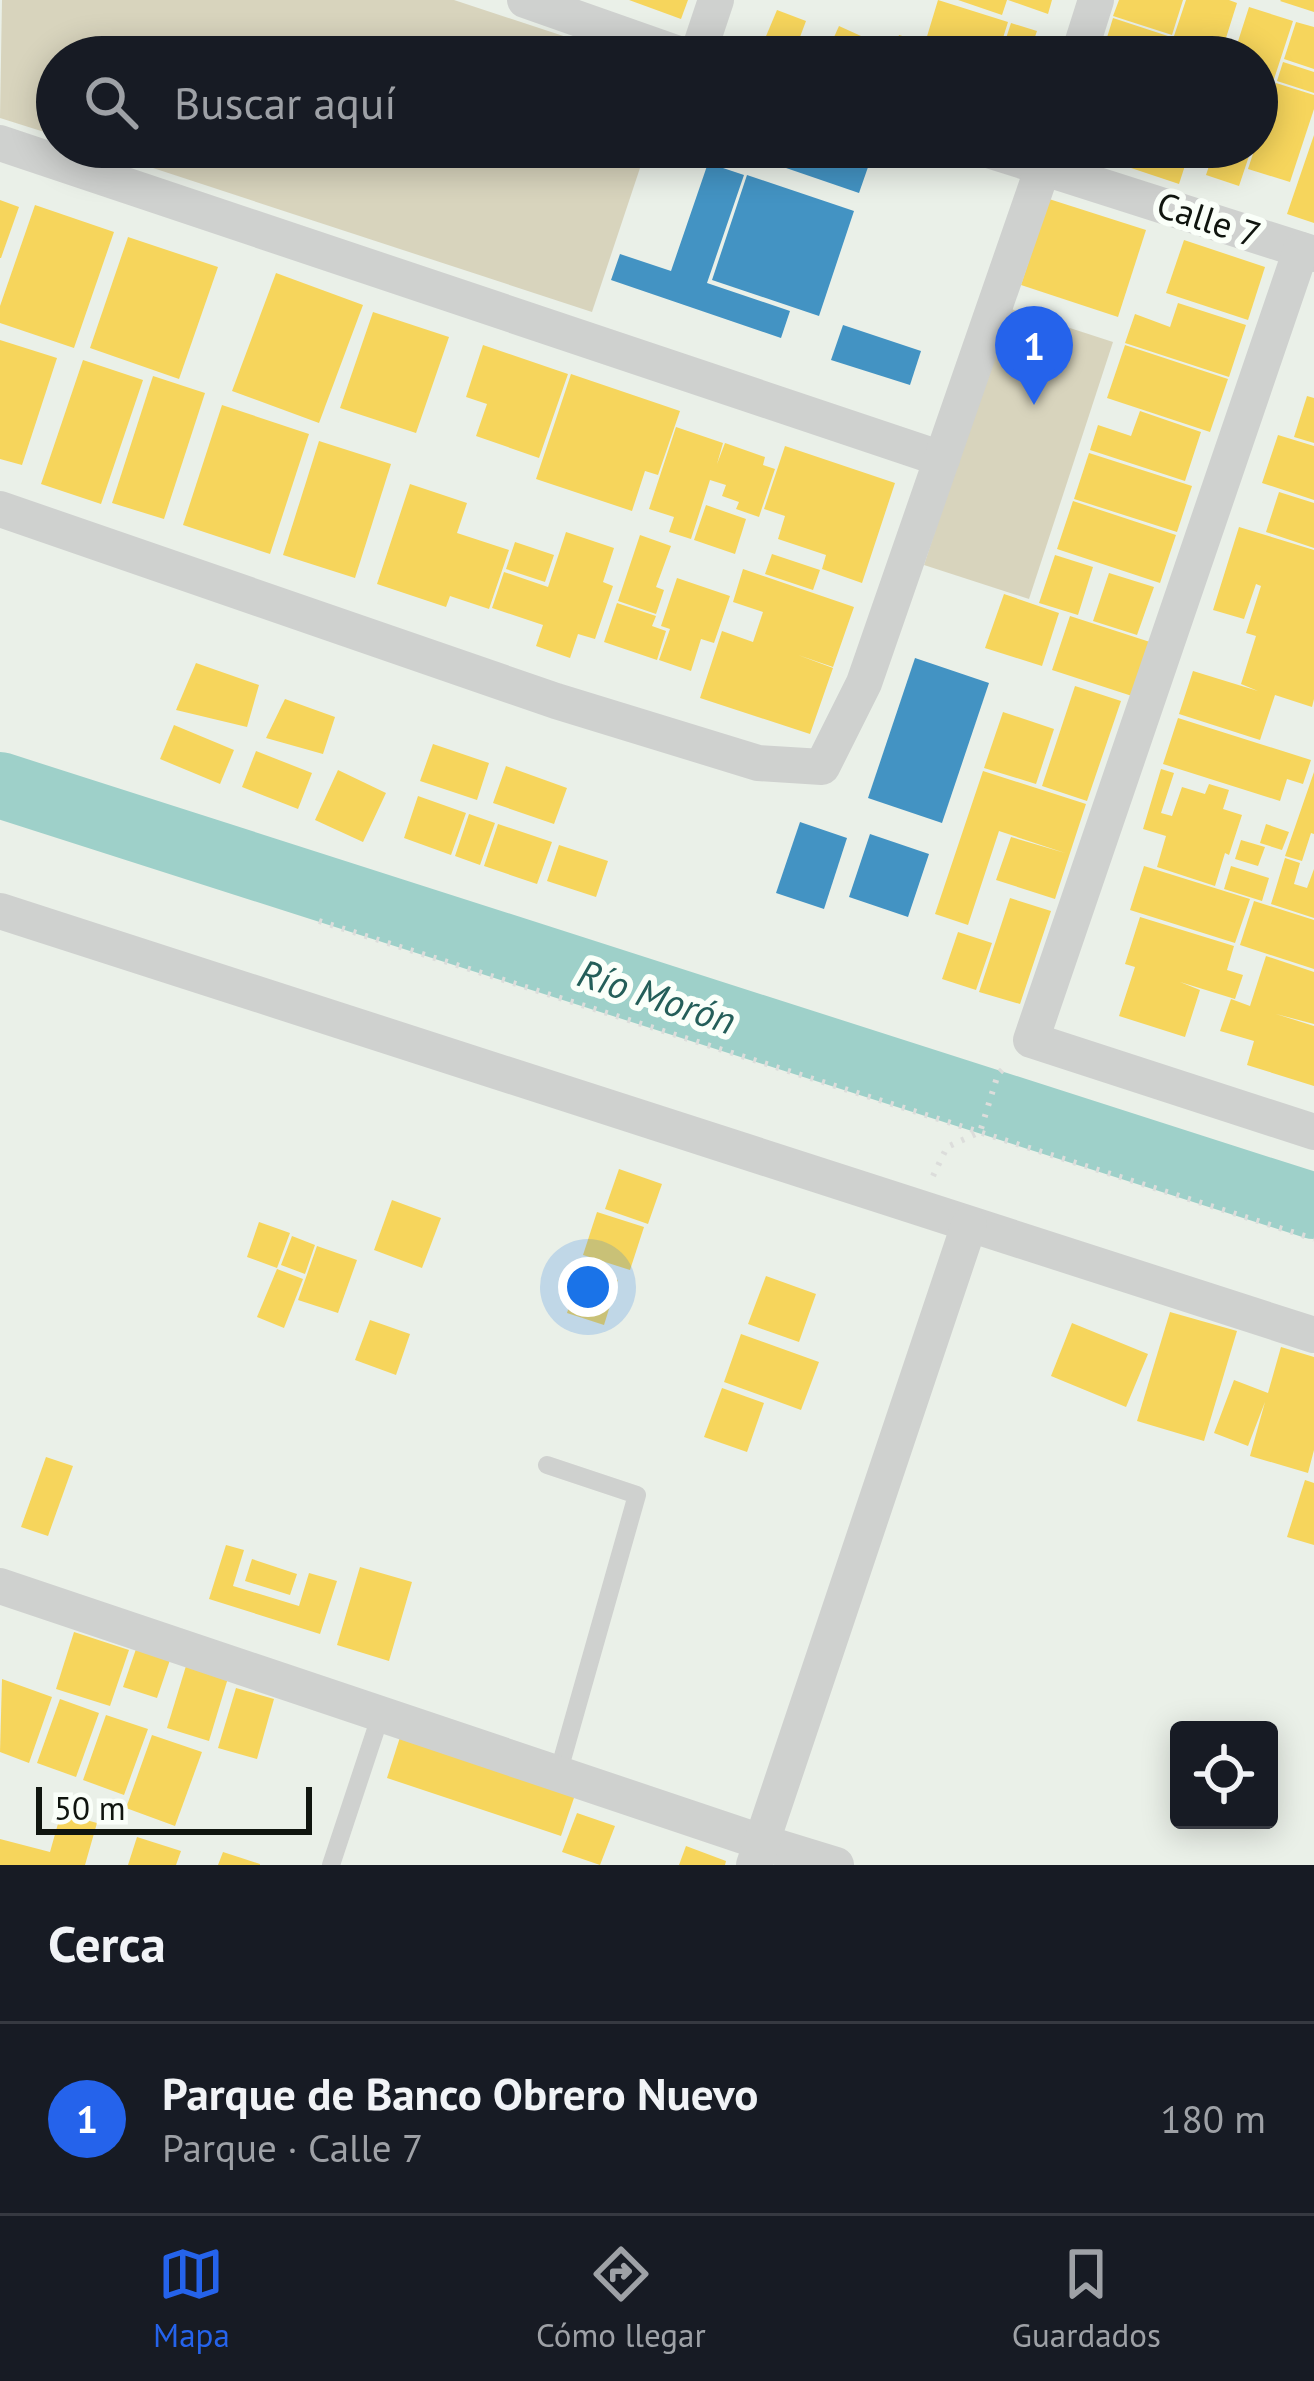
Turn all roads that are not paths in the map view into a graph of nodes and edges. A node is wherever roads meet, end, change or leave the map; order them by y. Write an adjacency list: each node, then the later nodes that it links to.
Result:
1 (525, 0): 4 (street)
2 (716, 0): 5 (street)
3 (1096, 0): 6 (street)
4 (627, 36)
5 (704, 36)
6 (1085, 36)
7 (0, 143): 8 (street)
8 (36, 155)
9 (75, 168): 13 (street)
10 (1042, 168): 13 (street)
11 (1076, 168): 12 (street, Calle 7)
12 (1307, 252): 16 (street)
13 (942, 459): 14 (street)
14 (0, 509)
15 (0, 911): 17 (street)
16 (1314, 1132)
17 (969, 1226): 18 (street); 23 (street)
18 (1314, 1335)
19 (547, 1465): 22 (lane)
20 (0, 1586): 21 (street)
21 (380, 1714): 22 (street); 24 (lane)
22 (559, 1774): 23 (street)
23 (757, 1854): 25 (street)
24 (331, 1865)
25 (836, 1865)

